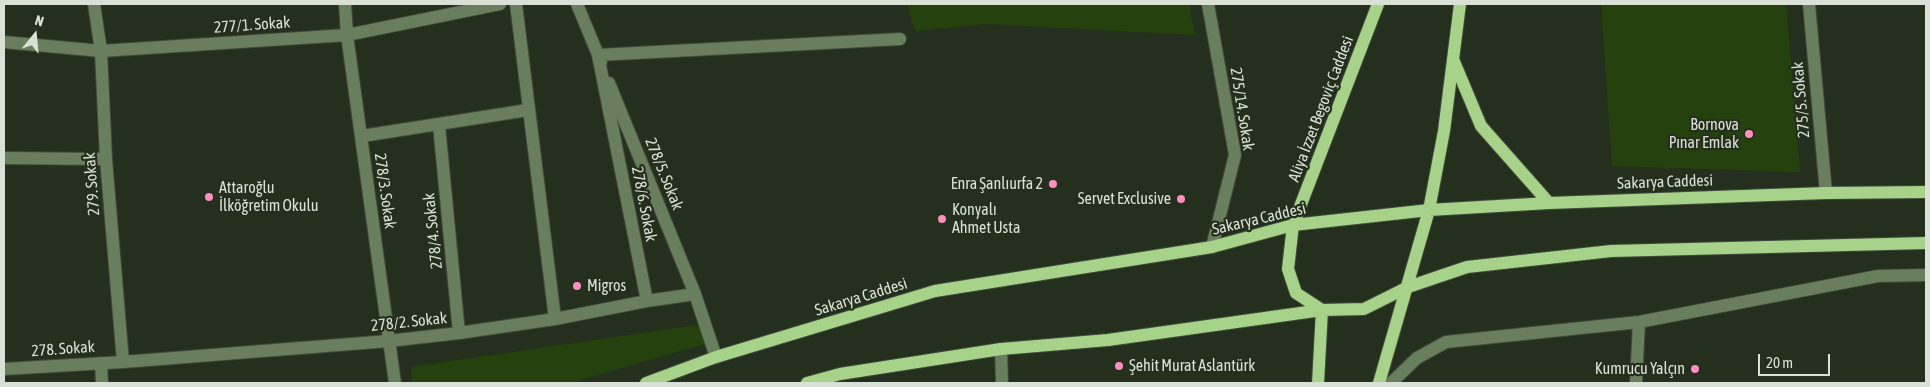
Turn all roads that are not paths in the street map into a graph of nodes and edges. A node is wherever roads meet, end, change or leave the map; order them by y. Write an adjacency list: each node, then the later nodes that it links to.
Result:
1 (94, 4): 13 (street, 279. Sokak)
2 (344, 4): 10 (street, 278/3. Sokak)
3 (500, 4): 10 (street, 277/1. Sokak)
4 (516, 4): 16 (street)
5 (577, 4): 14 (street, 278/5. Sokak)
6 (1208, 4): 27 (street, 275/14. Sokak)
7 (1378, 4): 25 (main road, Aliya İzzet Begoviç Caddesi)
8 (1460, 4): 15 (main road)
9 (1809, 4): 22 (street, 275/5. Sokak)
10 (347, 36): 13 (street, 277/1. Sokak); 18 (street, 278/3. Sokak)
11 (900, 39): 14 (street)
12 (4, 42): 13 (street, 277/1. Sokak)
13 (102, 51): 20 (street, 279. Sokak)
14 (598, 55): 30 (street, 278/5. Sokak); 31 (street, 278/6. Sokak)
15 (1452, 58): 23 (main road); 24 (main road)
16 (528, 110): 17 (street); 33 (street)
17 (439, 125): 18 (street); 35 (street, 278/4. Sokak)
18 (362, 136): 36 (street, 278/3. Sokak)
19 (4, 158): 20 (street)
20 (106, 159): 39 (street, 279. Sokak)
21 (1926, 192): 22 (main road, Sakarya Caddesi)
22 (1826, 193): 23 (main road, Sakarya Caddesi)
23 (1549, 202): 24 (main road, Sakarya Caddesi)
24 (1429, 210): 25 (main road, Sakarya Caddesi); 29 (main road)
25 (1293, 225): 27 (main road, Sakarya Caddesi); 32 (main road, Aliya İzzet Begoviç Caddesi)
26 (1926, 243): 29 (main road)
27 (1212, 247): 38 (main road, Sakarya Caddesi)
28 (1926, 275): 34 (street)
29 (1408, 288): 32 (main road); 49 (main road)
30 (695, 294): 31 (street, 278/2. Sokak); 38 (street, 278/5. Sokak)
31 (647, 301): 33 (street, 278/2. Sokak)
32 (1322, 310): 37 (main road); 48 (main road)
33 (555, 319): 35 (street, 278/2. Sokak)
34 (1639, 322): 50 (street); 51 (street)
35 (459, 334): 36 (street, 278/2. Sokak)
36 (389, 341): 39 (street, 278/2. Sokak); 44 (street, 278/3. Sokak)
37 (1001, 349): 42 (main road); 47 (street)
38 (716, 358): 45 (main road, Sakarya Caddesi)
39 (123, 362): 40 (street, 278. Sokak)
40 (101, 363): 41 (street, 278. Sokak); 43 (street)
41 (4, 369)
42 (841, 379): 46 (main road)
43 (102, 383)
44 (395, 383)
45 (646, 383)
46 (807, 383)
47 (1002, 383)
48 (1318, 383)
49 (1380, 383)
50 (1391, 383)
51 (1636, 383)

